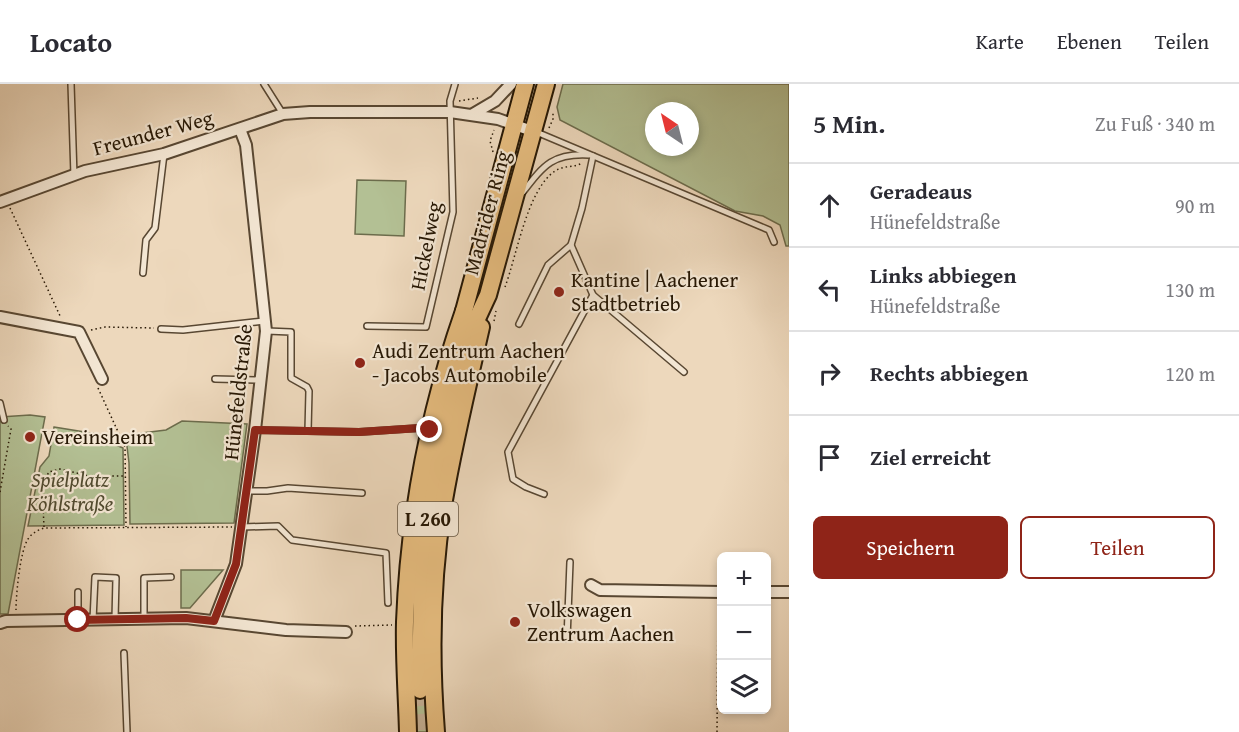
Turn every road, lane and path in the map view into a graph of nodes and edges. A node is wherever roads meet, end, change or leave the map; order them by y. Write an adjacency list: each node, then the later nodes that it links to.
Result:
1 (71, 84): 16 (lane)
2 (264, 84): 9 (lane)
3 (455, 84): 8 (lane)
4 (511, 84): 10 (street)
5 (525, 84): 11 (main road, Madrider Ring / L 260)
6 (546, 84): 13 (main road, Madrider Ring / L 260)
7 (482, 96): 8 (path)
8 (450, 107): 9 (street, Freunder Weg); 10 (street, Freunder Weg); 29 (lane, Hickelweg)
9 (283, 114): 12 (street, Freunder Weg)
10 (473, 114): 11 (street, Freunder Weg)
11 (515, 124): 13 (street, Freunder Weg); 24 (main road, Madrider Ring / L 260)
12 (240, 129): 14 (street, Freunder Weg); 28 (street, Hünefeldstraße)
13 (532, 131): 15 (lane); 18 (main road, Madrider Ring / L 260)
14 (164, 154): 16 (street, Freunder Weg); 21 (lane)
15 (593, 156): 18 (lane); 19 (lane); 20 (lane); 23 (path)
16 (74, 176): 17 (street, Freunder Weg)
17 (3, 201): 30 (path)
18 (512, 206): 23 (main road, Madrider Ring / L 260)
19 (774, 242)
20 (570, 245): 22 (lane); 27 (lane)
21 (143, 273)
22 (593, 295): 34 (lane); 49 (lane)
23 (497, 297): 26 (path); 33 (main road, Madrider Ring / L 260); 76 (main road)
24 (464, 311): 33 (main road, Madrider Ring / L 260); 41 (main road)
25 (0, 317): 30 (street)
26 (493, 324)
27 (519, 324)
28 (266, 326): 31 (lane); 37 (street, Hünefeldstraße); 42 (lane)
29 (367, 326)
30 (65, 328): 32 (street)
31 (161, 328): 32 (path)
32 (80, 332): 35 (street)
33 (462, 351): 73 (main road, Madrider Ring / L 260)
34 (684, 372)
35 (102, 379): 44 (path)
36 (215, 379): 37 (lane)
37 (261, 380): 40 (street, Hünefeldstraße)
38 (0, 403): 39 (lane)
39 (4, 420): 47 (path)
40 (255, 430): 42 (lane); 46 (street, Hünefeldstraße)
41 (430, 430): 42 (lane); 69 (main road)
42 (308, 431)
43 (109, 442): 44 (path)
44 (124, 443): 45 (path)
45 (127, 476): 51 (path); 52 (path)
46 (247, 491): 48 (lane); 50 (street, Hünefeldstraße)
47 (0, 492)
48 (362, 493)
49 (544, 494)
50 (242, 527): 52 (path); 60 (lane); 67 (street, Hünefeldstraße)
51 (44, 528): 52 (path); 66 (path)
52 (126, 528)
53 (570, 562): 71 (lane)
54 (171, 577): 63 (lane)
55 (591, 585): 57 (street)
56 (78, 592): 64 (lane)
57 (717, 592)
58 (771, 592): 59 (street)
59 (789, 592)
60 (388, 603)
61 (720, 606): 77 (path)
62 (115, 619): 63 (street); 65 (street); 65 (lane)
63 (144, 619): 67 (street)
64 (78, 620): 65 (street); 66 (street)
65 (93, 620)
66 (15, 621): 68 (street)
67 (214, 621): 70 (street)
68 (0, 623)
69 (405, 624): 70 (path); 75 (main road)
70 (346, 632)
71 (567, 639)
72 (124, 652): 74 (lane)
73 (420, 690)
74 (127, 732)
75 (408, 732)
76 (436, 732)
77 (717, 732)

